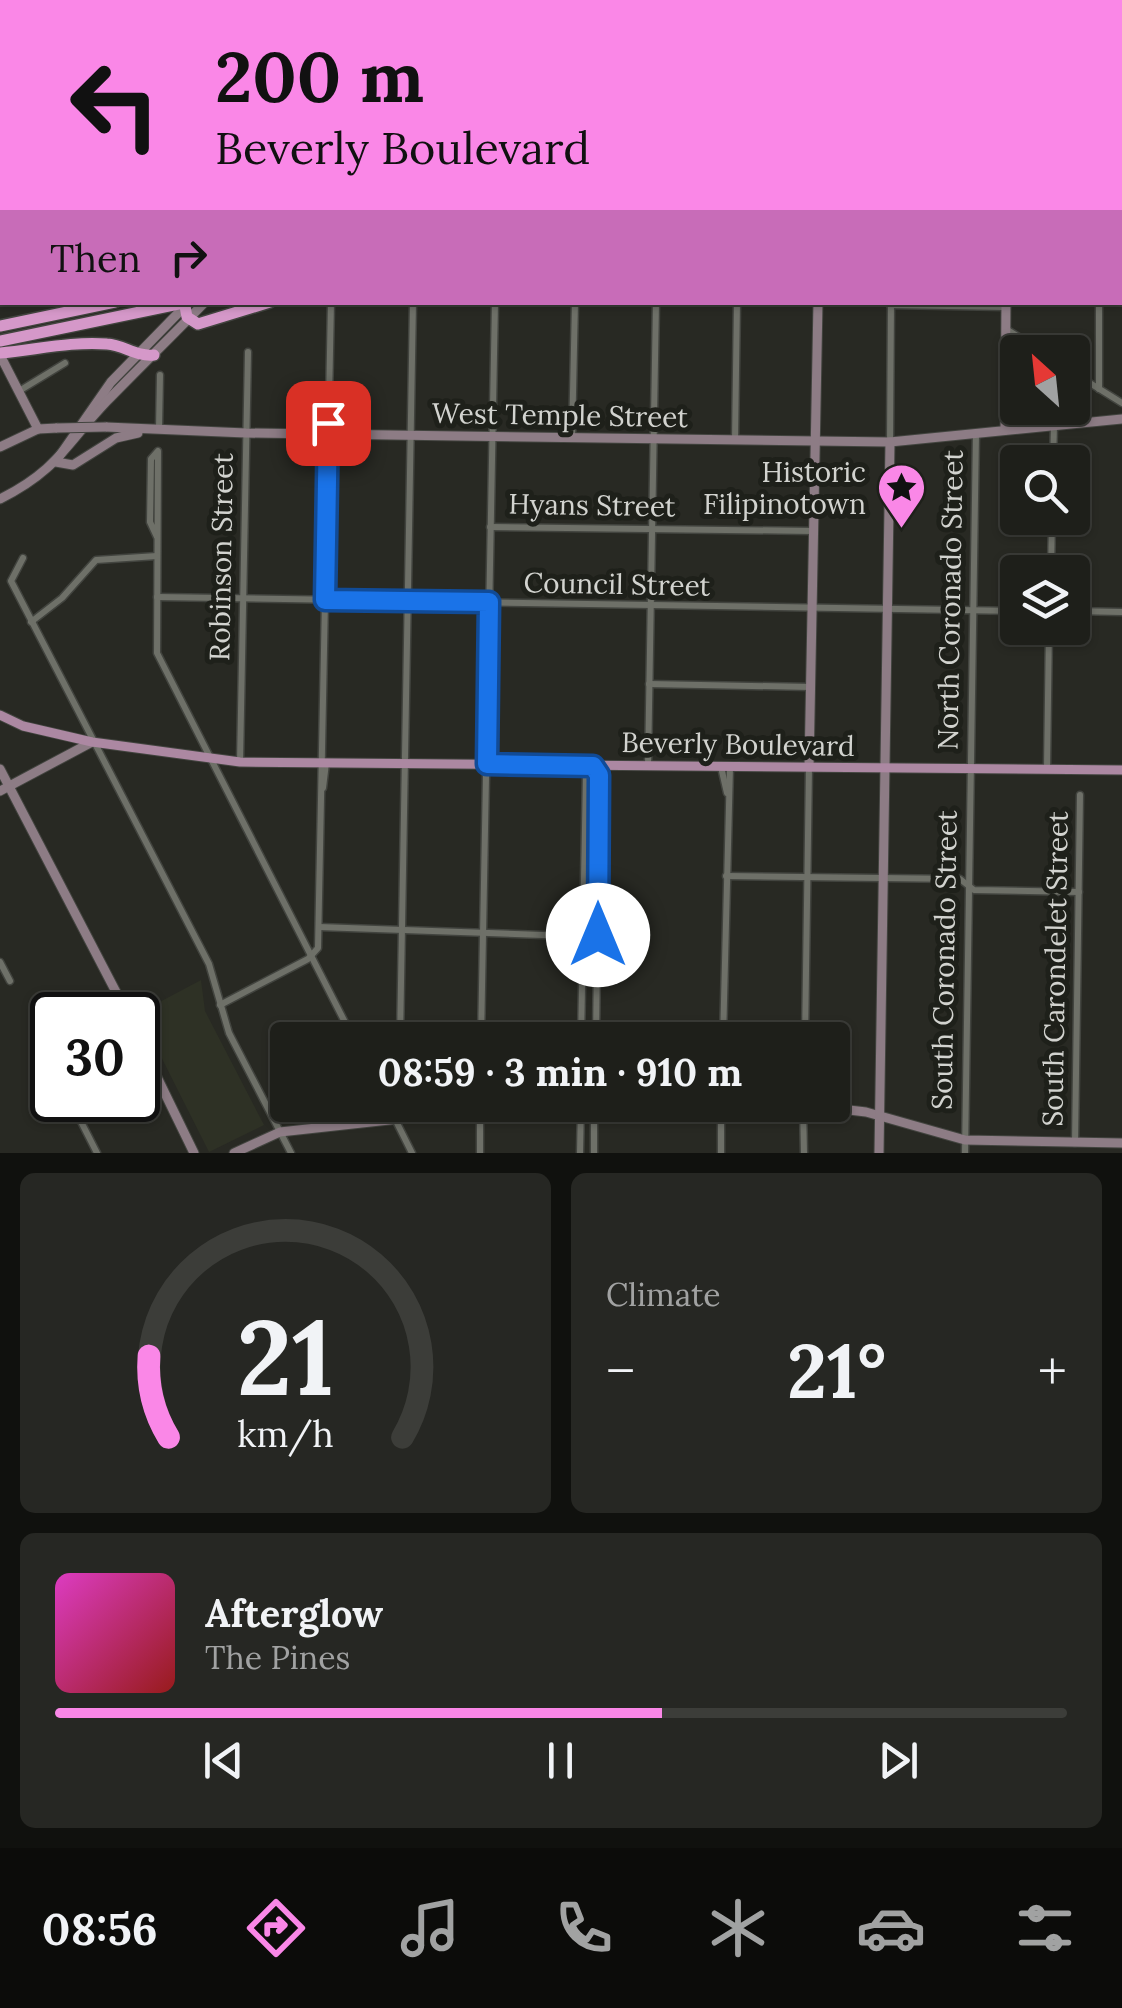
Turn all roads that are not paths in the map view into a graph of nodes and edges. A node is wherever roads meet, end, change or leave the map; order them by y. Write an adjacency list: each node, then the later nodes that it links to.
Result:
1 (74, 305): 19 (highway)
2 (100, 305): 19 (highway)
3 (181, 305): 22 (highway)
4 (186, 305): 25 (main road)
5 (187, 305): 18 (highway)
6 (203, 305): 18 (main road)
7 (261, 305): 18 (highway)
8 (331, 305): 41 (street)
9 (413, 305): 42 (street)
10 (494, 305): 43 (street)
11 (575, 305): 44 (street)
12 (656, 305): 45 (street)
13 (737, 305): 46 (street)
14 (818, 305): 47 (main road)
15 (890, 305): 48 (street)
16 (1006, 305): 20 (main road, North Coronado Street)
17 (1099, 305): 30 (street)
18 (189, 320): 26 (main road)
19 (4, 325)
20 (1006, 329): 21 (street); 38 (main road, North Coronado Street)
21 (1016, 335)
22 (0, 341)
23 (248, 352): 39 (street, Robinson Street)
24 (0, 354): 25 (highway); 31 (main road)
25 (136, 354): 26 (highway); 51 (main road)
26 (154, 355): 51 (main road)
27 (65, 363): 31 (street)
28 (160, 375): 37 (street)
29 (1090, 383): 30 (street)
30 (1099, 389): 32 (street)
31 (19, 391): 35 (main road)
32 (1122, 403)
33 (1122, 420): 34 (main road, West Temple Street)
34 (1054, 426): 38 (main road, West Temple Street); 49 (street)
35 (38, 429): 36 (main road, West Temple Street, bridge); 50 (main road, West Temple Street)
36 (145, 430): 37 (main road, West Temple Street); 51 (main road)
37 (158, 430): 39 (main road, West Temple Street)
38 (1005, 430): 40 (main road, West Temple Street)
39 (246, 433): 41 (main road, West Temple Street); 60 (street, Robinson Street)
40 (976, 433): 48 (main road, West Temple Street); 67 (street, North Coronado Street)
41 (327, 434): 42 (main road, West Temple Street); 61 (street)
42 (410, 436): 43 (main road, West Temple Street); 62 (street)
43 (492, 437): 44 (main road, West Temple Street); 53 (street)
44 (572, 438): 45 (main road, West Temple Street)
45 (653, 438): 46 (main road, West Temple Street); 54 (street)
46 (735, 440): 47 (main road, West Temple Street)
47 (815, 441): 48 (main road, West Temple Street); 55 (main road)
48 (890, 442): 65 (main road)
49 (1053, 445)
50 (0, 447)
51 (56, 462): 52 (main road)
52 (0, 499)
53 (490, 526): 54 (street, Hyans Street); 63 (street)
54 (652, 528): 55 (street, Hyans Street); 64 (street)
55 (813, 531): 66 (main road)
56 (156, 537): 56 (street); 57 (street)
57 (157, 556): 59 (street); 71 (street)
58 (23, 558): 71 (street)
59 (157, 596): 60 (street, Council Street); 77 (street)
60 (243, 598): 61 (street, Council Street); 78 (street, Robinson Street)
61 (325, 600): 62 (street, Council Street); 79 (street)
62 (407, 601): 63 (street, Council Street); 80 (street)
63 (489, 602): 64 (street, Council Street); 81 (street)
64 (650, 606): 66 (street, Council Street); 73 (street)
65 (888, 609): 66 (street, Council Street); 67 (street, Council Street); 89 (main road)
66 (812, 610): 74 (main road)
67 (972, 610): 68 (street, Council Street); 86 (street, North Coronado Street)
68 (1000, 610)
69 (1090, 611): 70 (street)
70 (1122, 612)
71 (31, 622): 76 (street)
72 (1050, 645): 87 (street)
73 (649, 684): 74 (street); 83 (street)
74 (811, 687): 85 (main road)
75 (0, 715): 76 (main road, Beverly Boulevard)
76 (92, 742): 77 (main road, Beverly Boulevard); 91 (main road); 107 (street)
77 (210, 760): 78 (main road, Beverly Boulevard); 103 (street)
78 (240, 762): 79 (main road, Beverly Boulevard)
79 (324, 763): 80 (main road, Beverly Boulevard); 98 (street)
80 (404, 763): 81 (main road, Beverly Boulevard); 99 (street)
81 (487, 764): 82 (main road, Beverly Boulevard); 100 (street)
82 (593, 766): 83 (main road, Beverly Boulevard); 101 (street); 102 (street)
83 (648, 766): 84 (main road, Beverly Boulevard)
84 (726, 767): 85 (main road, Beverly Boulevard); 93 (street)
85 (809, 767): 89 (main road, Beverly Boulevard); 94 (street)
86 (969, 768): 87 (main road, Beverly Boulevard); 89 (main road, Beverly Boulevard); 96 (street, South Coronado Street)
87 (1047, 768): 90 (main road, Beverly Boulevard)
88 (0, 769): 91 (main road)
89 (885, 769): 95 (main road)
90 (1122, 770)
91 (4, 789): 106 (main road)
92 (1080, 795): 97 (street, South Carondelet Street)
93 (726, 876): 94 (street); 113 (street)
94 (807, 877): 95 (street); 114 (street)
95 (883, 877): 96 (street); 117 (main road)
96 (968, 885): 97 (street); 127 (street, South Coronado Street)
97 (1079, 892): 128 (street, South Carondelet Street)
98 (320, 928): 99 (street); 103 (street)
99 (402, 929): 100 (street); 109 (street)
100 (483, 932): 101 (street); 110 (street)
101 (584, 936): 102 (street); 111 (street)
102 (598, 937): 112 (street)
103 (313, 956): 107 (street); 108 (street)
104 (0, 962): 105 (street)
105 (10, 981)
106 (115, 992)
107 (220, 1005): 126 (street)
108 (345, 1022)
109 (400, 1022)
110 (481, 1022)
111 (582, 1022)
112 (596, 1022)
113 (723, 1022)
114 (805, 1022)
115 (160, 1086): 131 (main road)
116 (850, 1112): 117 (main road)
117 (880, 1116): 127 (main road); 140 (main road)
118 (81, 1122): 130 (street)
119 (364, 1122): 126 (main road)
120 (399, 1122): 134 (street)
121 (480, 1122): 135 (street)
122 (581, 1122): 136 (street)
123 (594, 1122): 137 (street)
124 (721, 1122): 138 (street)
125 (803, 1122): 139 (street)
126 (280, 1132): 132 (main road); 133 (street)
127 (965, 1140): 128 (main road); 141 (street, South Coronado Street)
128 (1076, 1143): 129 (main road)
129 (1122, 1143)
130 (97, 1153)
131 (194, 1153)
132 (234, 1153)
133 (291, 1153)
134 (412, 1153)
135 (480, 1153)
136 (580, 1153)
137 (594, 1153)
138 (721, 1153)
139 (804, 1153)
140 (879, 1153)
141 (964, 1153)

